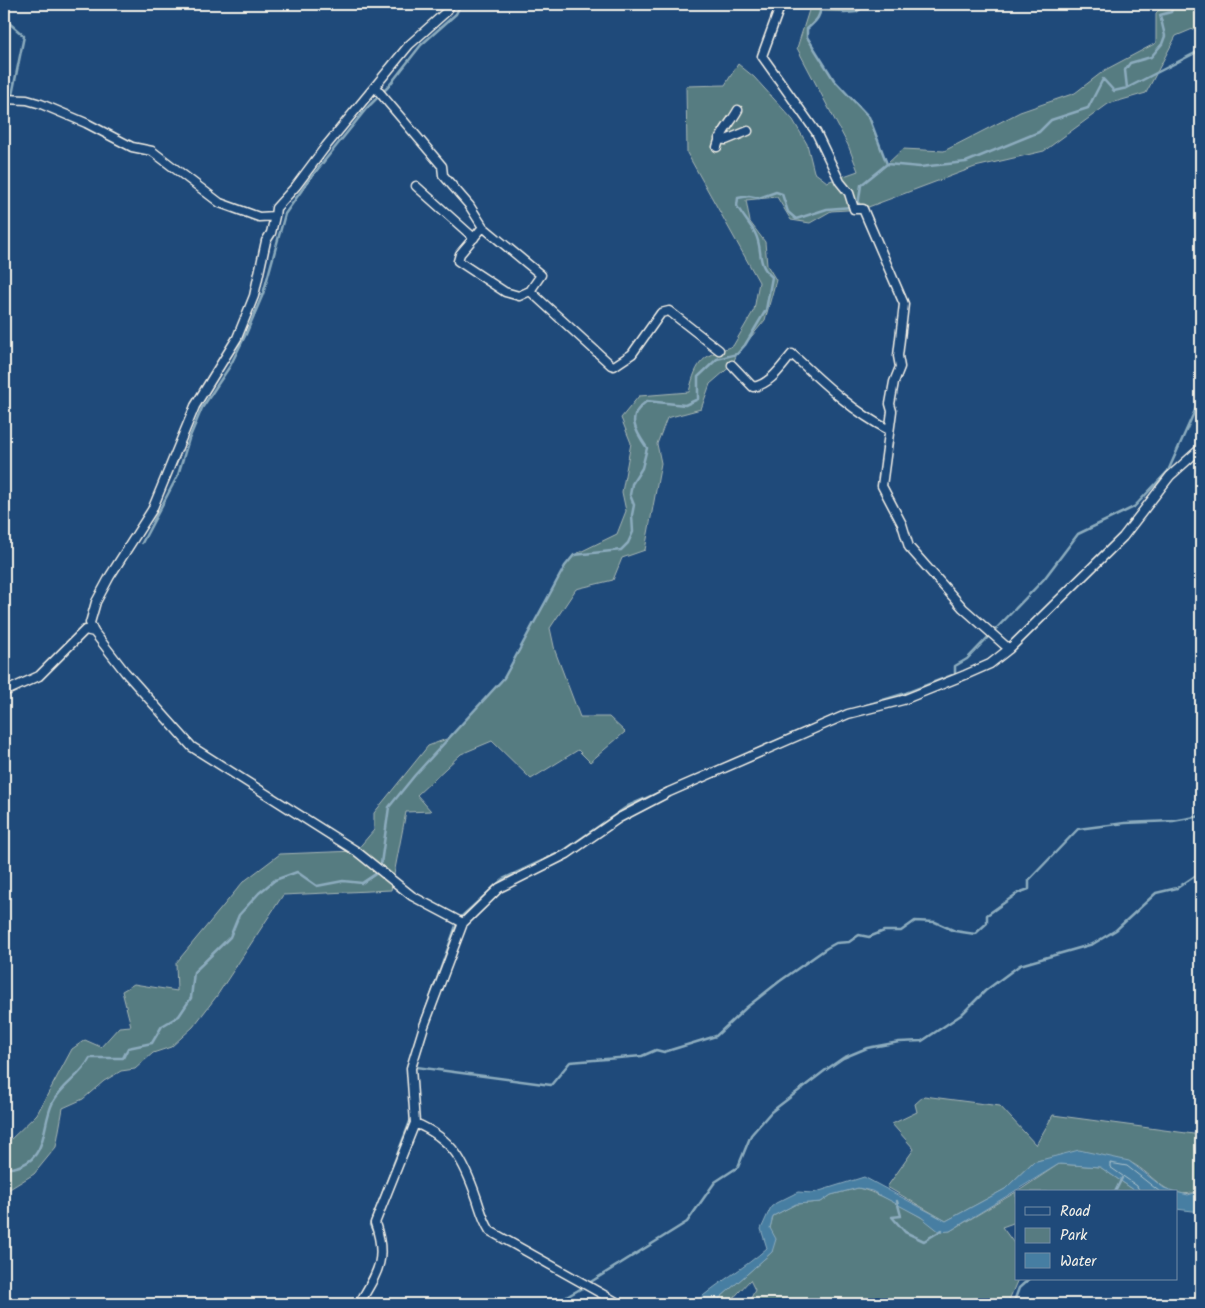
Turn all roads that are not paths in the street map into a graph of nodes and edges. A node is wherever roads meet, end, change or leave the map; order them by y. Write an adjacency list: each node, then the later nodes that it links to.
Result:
1 (451, 4): 3 (street)
2 (781, 4): 14 (street)
3 (375, 87): 8 (street); 9 (street)
4 (4, 99): 8 (street)
5 (738, 110): 6 (street)
6 (748, 131)
7 (416, 186): 10 (street)
8 (275, 216): 16 (street)
9 (483, 227): 10 (street); 11 (street)
10 (474, 238): 11 (street)
11 (530, 291): 12 (street)
12 (719, 350)
13 (732, 364): 14 (street)
14 (889, 430): 17 (street)
15 (1201, 448): 17 (street)
16 (94, 632): 18 (street); 19 (street)
17 (1009, 649): 19 (street)
18 (4, 692)
19 (463, 923): 20 (street)
20 (415, 1123): 21 (street); 22 (street)
21 (359, 1304)
22 (620, 1304)

